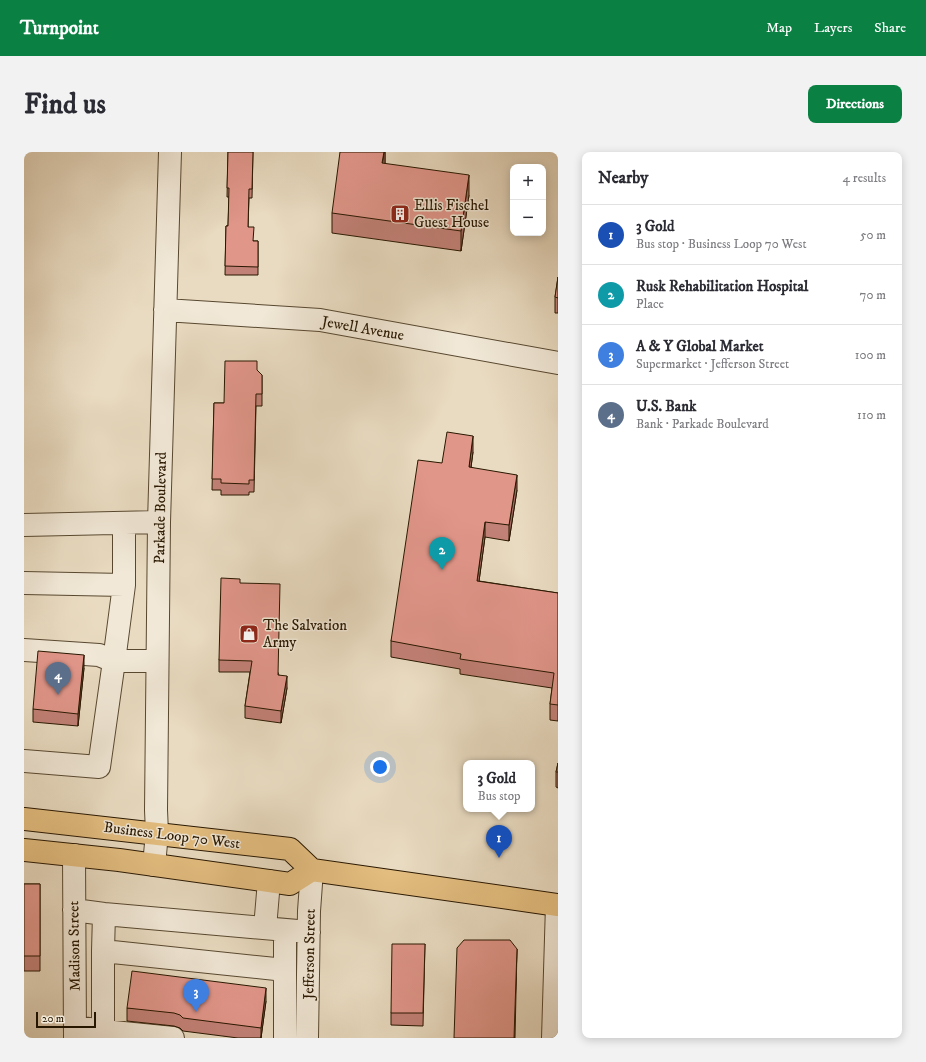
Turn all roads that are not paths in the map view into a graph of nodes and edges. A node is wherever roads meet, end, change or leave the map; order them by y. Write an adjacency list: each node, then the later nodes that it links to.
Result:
1 (170, 152): 2 (street, Parkade Boulevard)
2 (165, 310): 3 (street, Jewell Avenue); 4 (street, Parkade Boulevard)
3 (558, 363)
4 (159, 522): 5 (street); 11 (street, Parkade Boulevard)
5 (124, 523): 6 (street); 8 (street)
6 (24, 526)
7 (24, 583): 8 (street)
8 (124, 585): 10 (street)
9 (24, 650): 10 (street)
10 (114, 660): 11 (street); 12 (street)
11 (157, 661): 14 (street, Parkade Boulevard)
12 (24, 761)
13 (24, 819): 14 (main road, Business Loop 70 West)
14 (157, 833): 17 (street, Parkade Boulevard); 18 (main road, Business Loop 70 West)
15 (24, 850): 16 (main road, Business Loop 70 West)
16 (74, 855): 17 (main road, Business Loop 70 West); 21 (street, Madison Street)
17 (154, 865): 19 (main road, Business Loop 70 West)
18 (312, 870): 19 (main road, Business Loop 70 West); 20 (main road); 24 (street, Jefferson Street)
19 (269, 881): 23 (street)
20 (557, 905): 32 (street)
21 (74, 910): 22 (street); 28 (street, Madison Street)
22 (104, 914): 23 (street); 25 (street)
23 (275, 930): 24 (street); 26 (street)
24 (309, 932): 31 (street, Jefferson Street)
25 (103, 951): 26 (street); 27 (street)
26 (285, 970): 30 (street)
27 (103, 1030): 28 (street); 29 (street)
28 (75, 1032)
29 (172, 1038)
30 (284, 1038)
31 (307, 1038)
32 (553, 1038)

